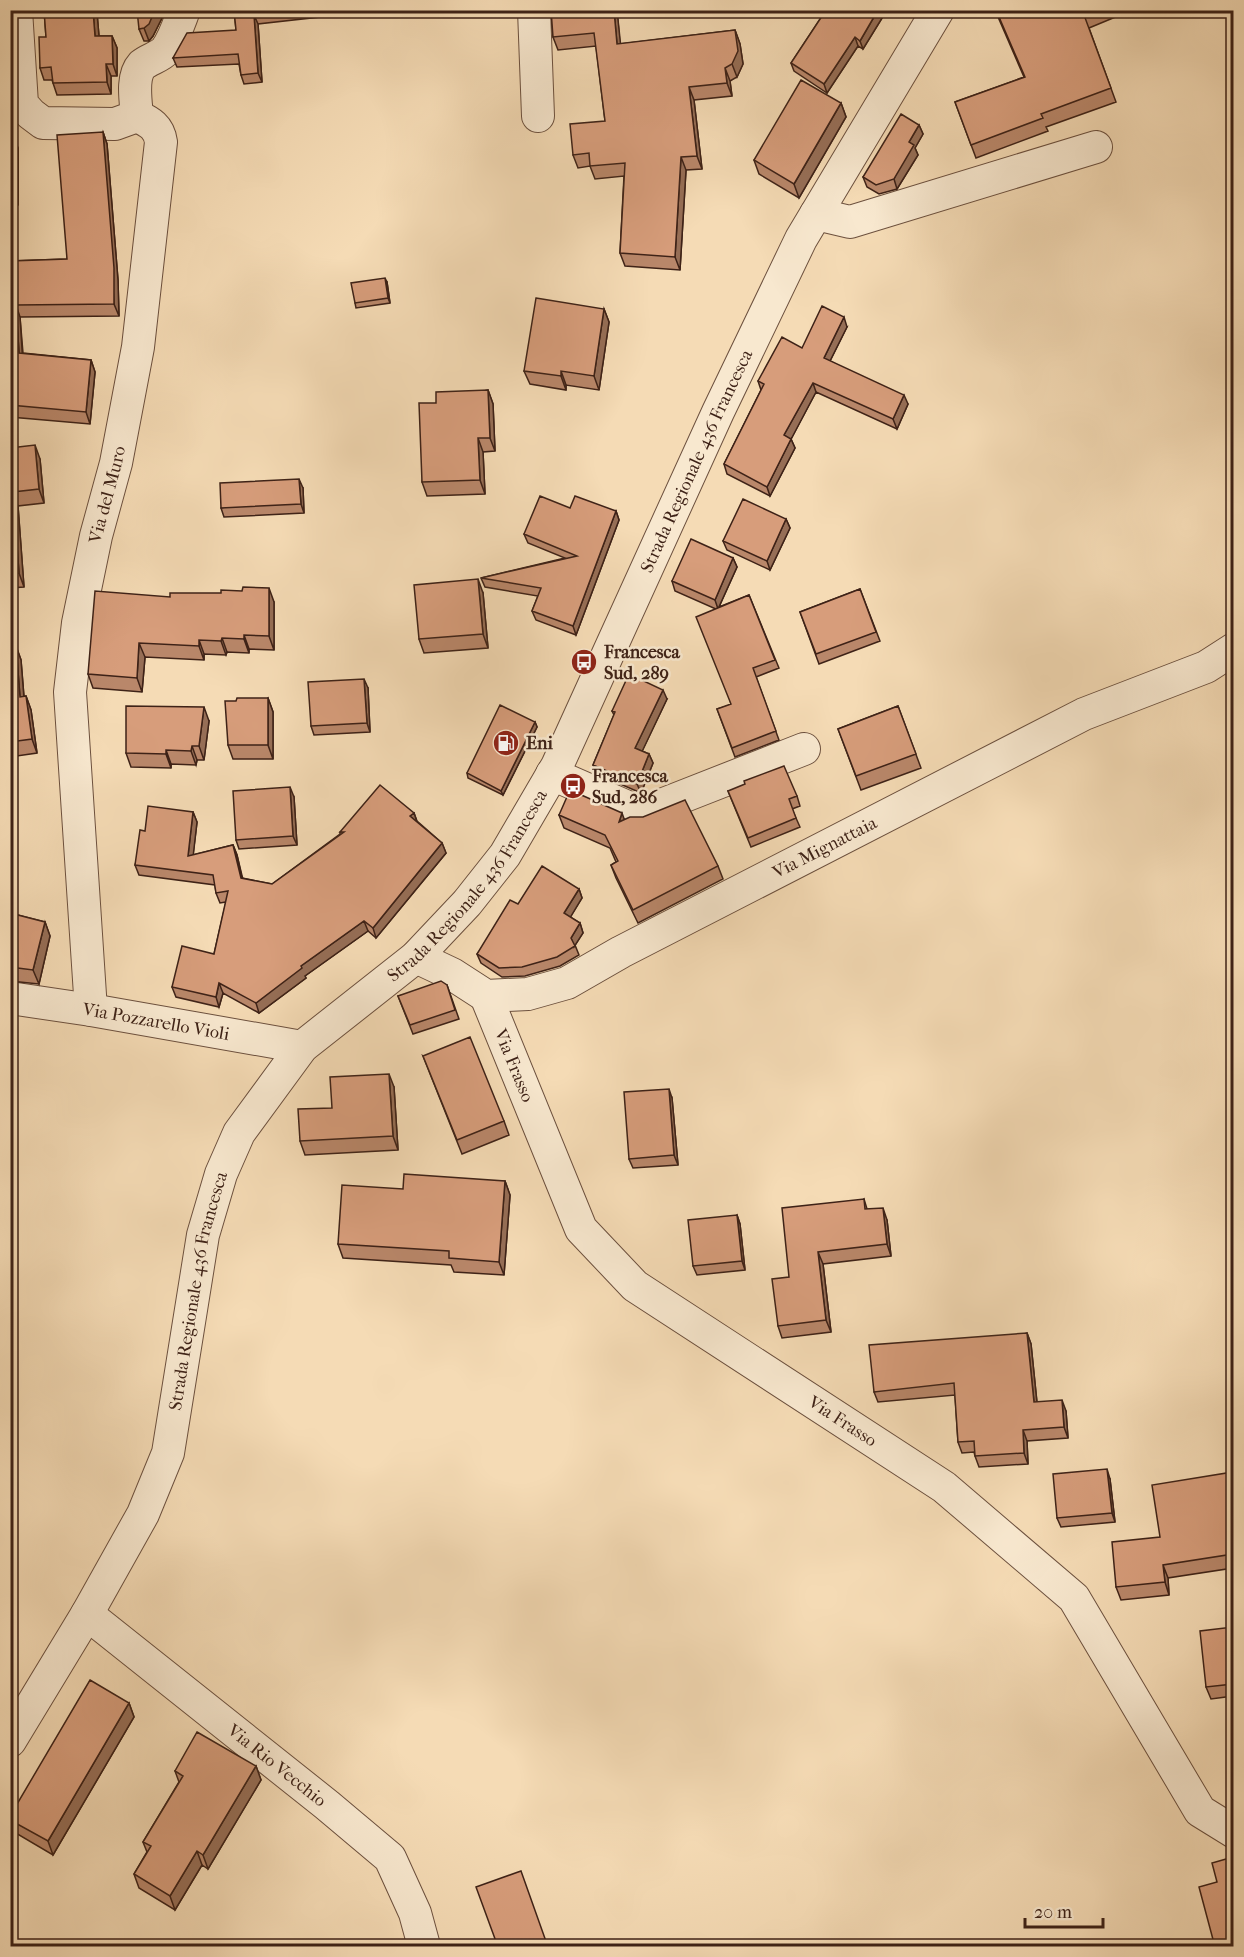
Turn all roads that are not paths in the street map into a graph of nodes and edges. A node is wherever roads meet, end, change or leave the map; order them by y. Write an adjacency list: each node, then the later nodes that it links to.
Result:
1 (16, 10): 5 (street)
2 (184, 10): 5 (street)
3 (534, 10): 6 (street)
4 (938, 10): 8 (street, Strada Regionale 436 Francesca)
5 (137, 116): 15 (street, Via del Muro)
6 (538, 116)
7 (1096, 147): 8 (street)
8 (816, 214): 11 (street, Strada Regionale 436 Francesca)
9 (1233, 649): 13 (street, Via Mignattaia)
10 (804, 748): 11 (street)
11 (552, 774): 12 (street, Strada Regionale 436 Francesca)
12 (416, 957): 13 (street); 16 (street, Strada Regionale 436 Francesca)
13 (486, 996): 19 (street, Via Frasso)
14 (10, 998): 15 (street, Via Pozzarello Violi)
15 (91, 1010): 16 (street, Via Pozzarello Violi)
16 (302, 1047): 17 (street, Strada Regionale 436 Francesca)
17 (87, 1614): 18 (street, Strada Regionale 436 Francesca); 20 (street, Via Rio Vecchio)
18 (10, 1741)
19 (1233, 1832)
20 (424, 1947)

